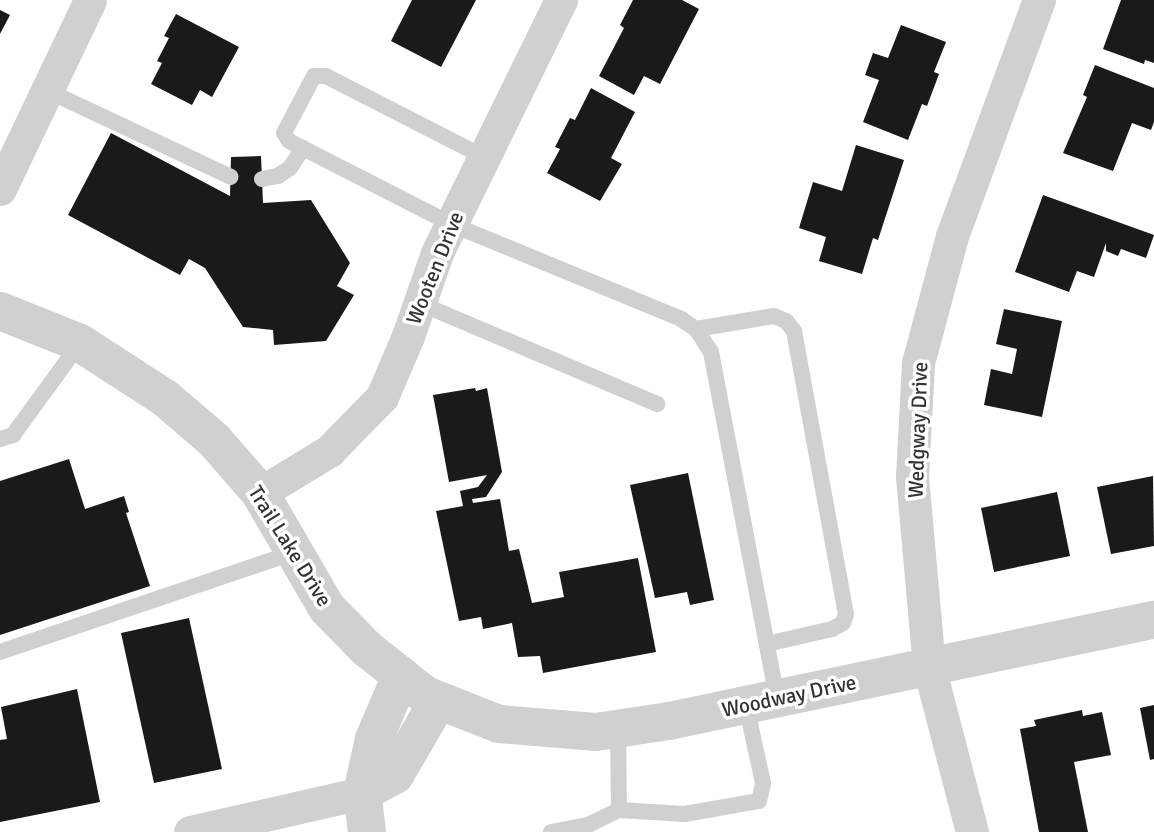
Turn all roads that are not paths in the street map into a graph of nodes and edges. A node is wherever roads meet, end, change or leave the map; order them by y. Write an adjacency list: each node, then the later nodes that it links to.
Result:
1 (90, 0): 4 (street)
2 (561, 0): 6 (street, Wooten Drive)
3 (1039, 0): 22 (street, Wedgway Drive)
4 (46, 90): 7 (lane); 9 (street)
5 (303, 148): 6 (lane); 8 (lane); 10 (lane)
6 (484, 157): 10 (street, Wooten Drive)
7 (231, 177)
8 (262, 180)
9 (1, 184)
10 (451, 224): 11 (street, Wooten Drive); 13 (lane)
11 (419, 303): 15 (lane); 17 (street, Wooten Drive)
12 (0, 311): 14 (street, Trail Lake Drive)
13 (696, 329): 20 (lane); 20 (lane)
14 (80, 343): 16 (lane); 17 (street, Trail Lake Drive)
15 (657, 404)
16 (0, 439)
17 (260, 492): 18 (street, Trail Lake Drive)
18 (295, 552): 21 (lane); 23 (street, Trail Lake Drive)
19 (1154, 620): 22 (street, Woodway Drive)
20 (767, 644): 24 (lane)
21 (0, 652)
22 (929, 667): 24 (street, Woodway Drive); 31 (street, Wedgway Drive)
23 (421, 691): 25 (street, Woodway Drive); 26 (street)
24 (761, 702): 25 (street, Woodway Drive); 27 (lane)
25 (618, 729): 27 (lane)
26 (362, 793): 28 (street); 29 (street)
27 (619, 810): 30 (lane)
28 (190, 832)
29 (367, 832)
30 (551, 832)
31 (972, 832)

